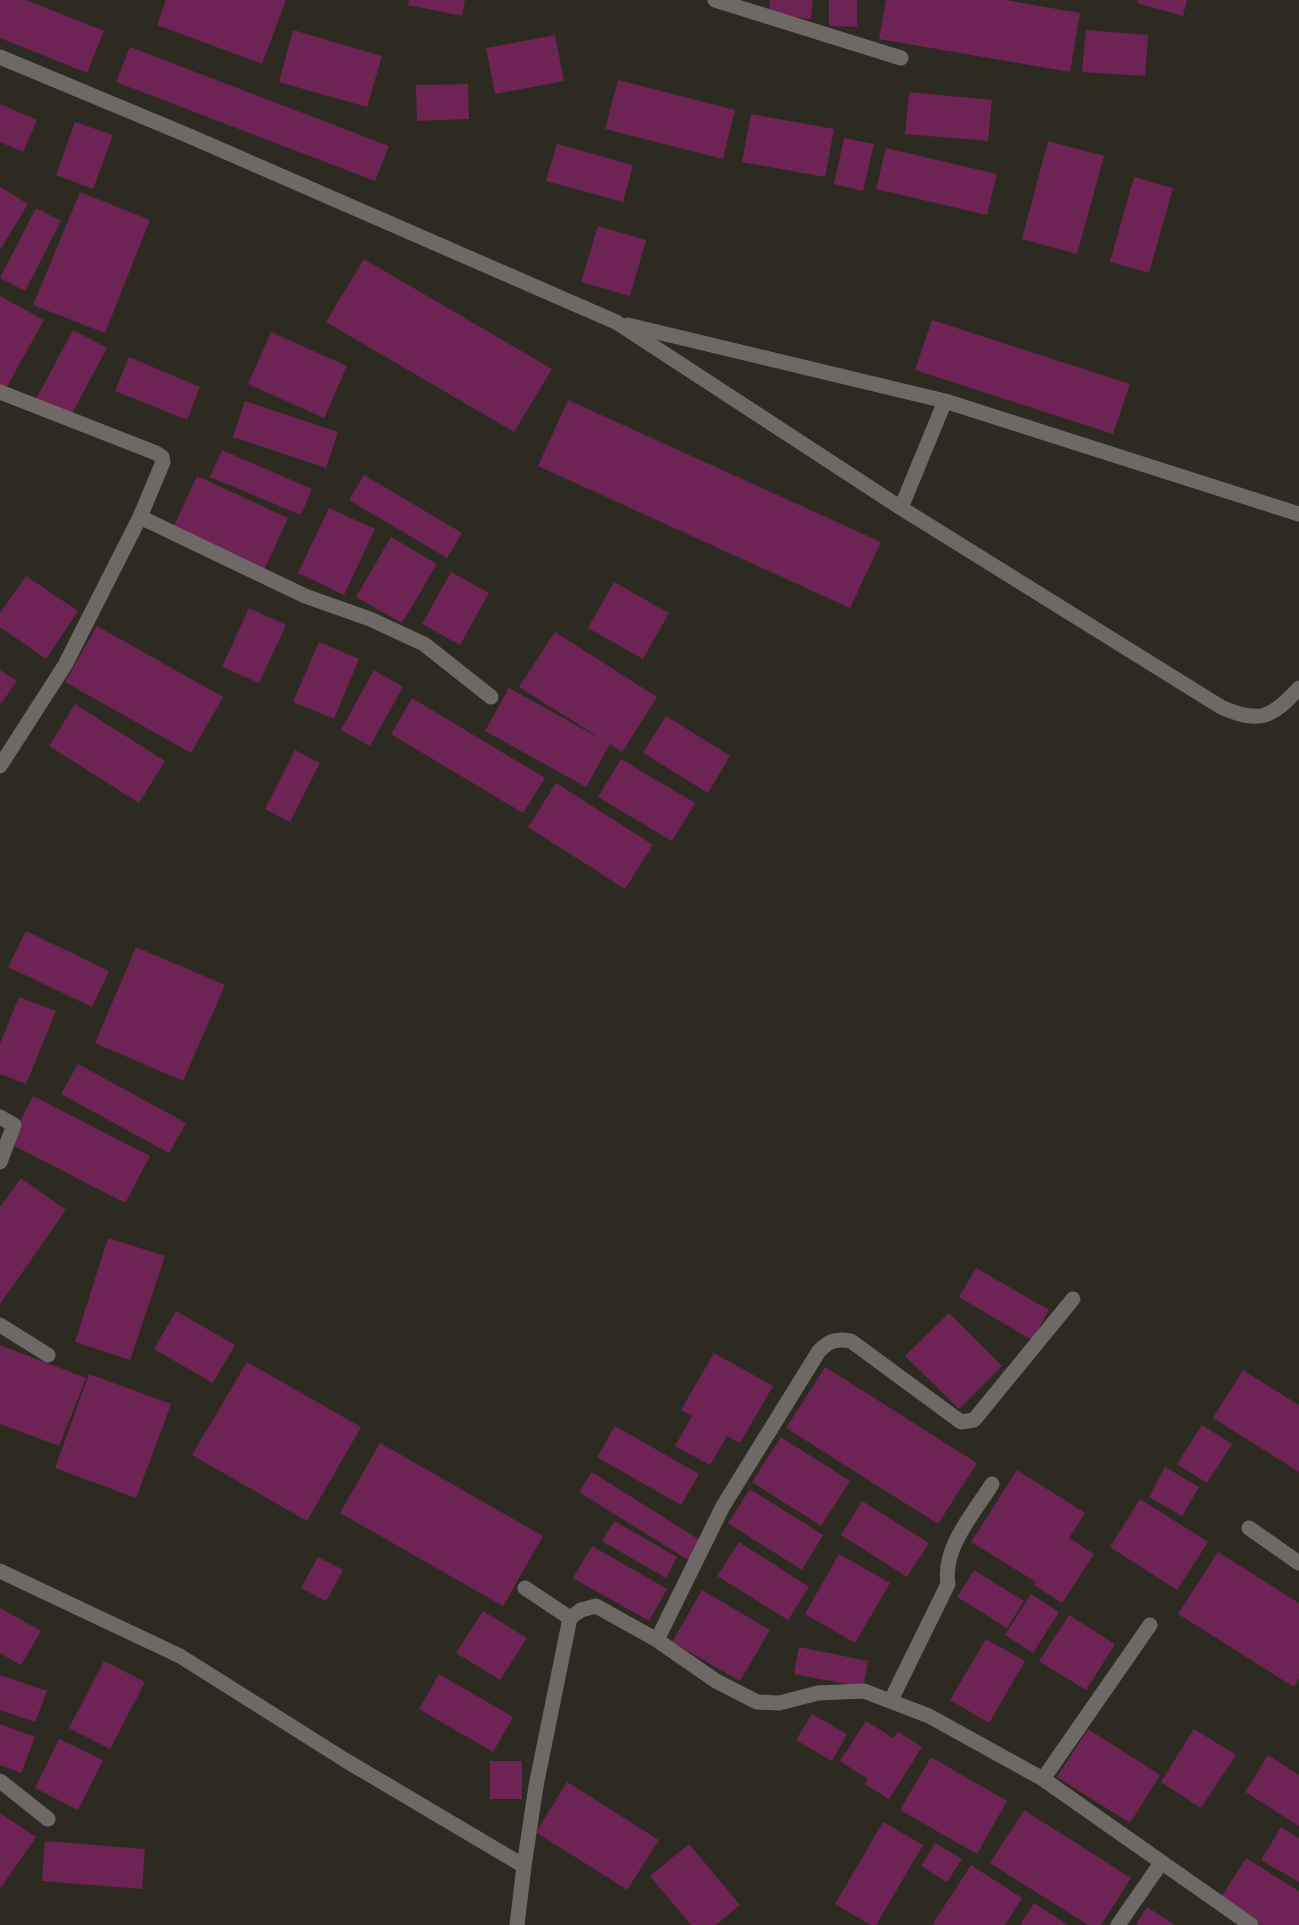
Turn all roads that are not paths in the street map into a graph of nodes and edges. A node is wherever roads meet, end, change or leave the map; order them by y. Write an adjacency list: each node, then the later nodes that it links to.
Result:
1 (715, 0): 3 (street)
2 (0, 57): 4 (street)
3 (901, 58)
4 (616, 322): 6 (street); 7 (street)
5 (0, 392): 9 (street)
6 (945, 401): 7 (street); 8 (street)
7 (901, 508): 10 (street)
8 (1299, 514)
9 (140, 517): 11 (street); 12 (street)
10 (1299, 688)
11 (491, 697)
12 (0, 765)
13 (0, 1117): 14 (street)
14 (0, 1162)
15 (1073, 1299): 25 (street)
16 (0, 1325): 17 (street)
17 (48, 1355)
18 (992, 1484): 26 (street)
19 (1249, 1528): 20 (street)
20 (1299, 1563)
21 (0, 1571): 31 (street)
22 (525, 1588): 23 (street)
23 (570, 1618): 25 (street); 31 (street)
24 (1150, 1625): 27 (street)
25 (657, 1640): 26 (street)
26 (891, 1700): 27 (street)
27 (1043, 1779): 30 (street)
28 (0, 1781): 29 (street)
29 (48, 1819)
30 (1161, 1863): 33 (street); 34 (street)
31 (524, 1866): 32 (street)
32 (517, 1925)
33 (1118, 1925)
34 (1251, 1925)

